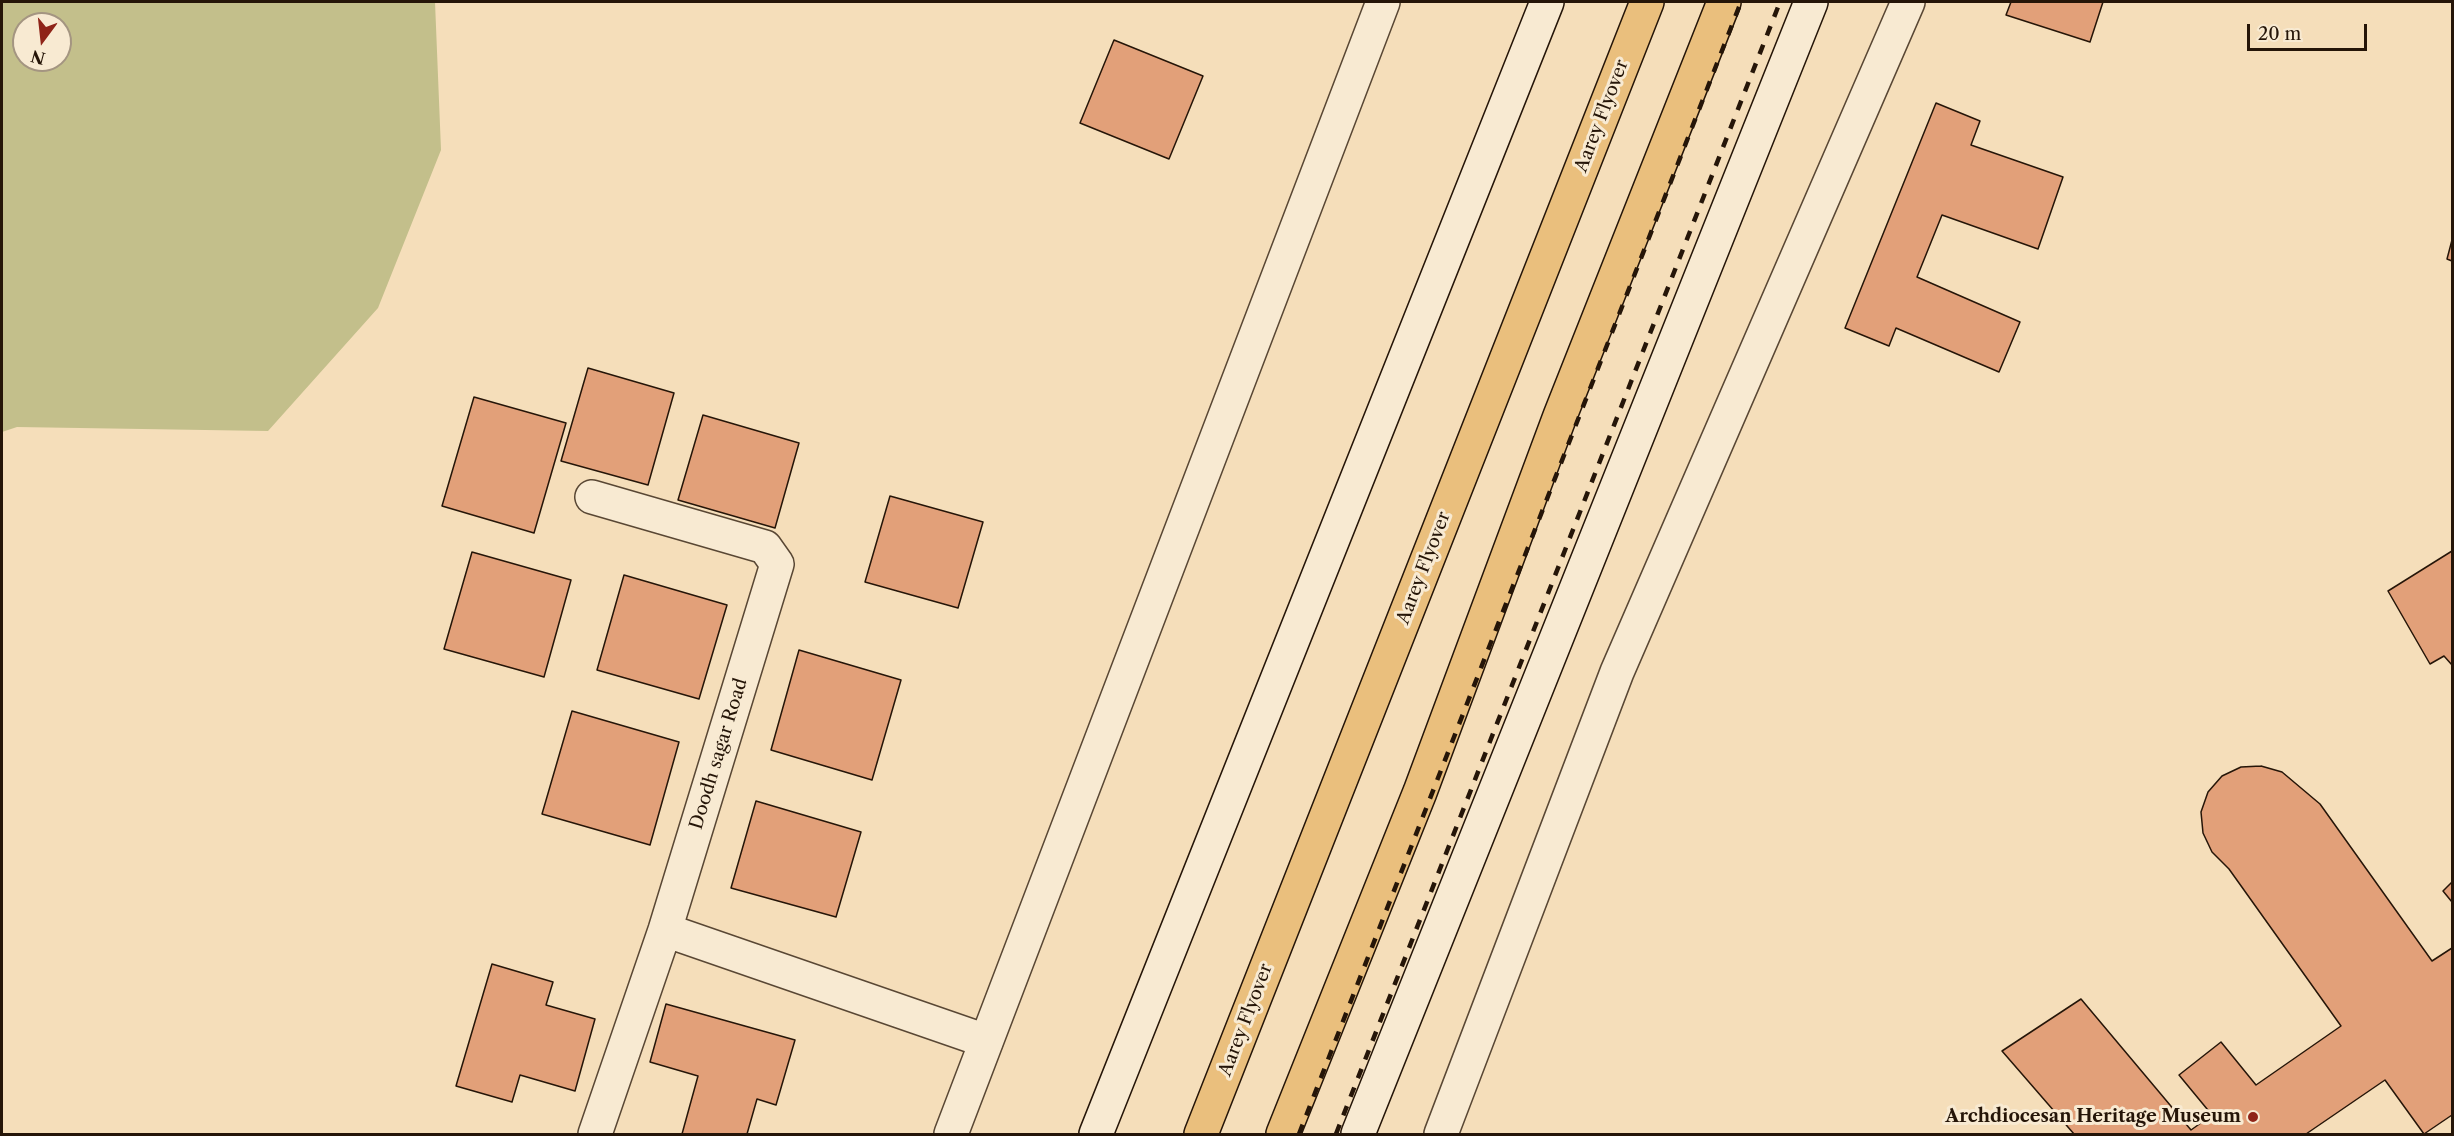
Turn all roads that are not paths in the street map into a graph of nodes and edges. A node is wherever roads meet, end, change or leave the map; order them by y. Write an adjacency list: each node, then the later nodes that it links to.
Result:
1 (1383, 2): 9 (street)
2 (1547, 2): 12 (street)
3 (1647, 2): 13 (highway, Aarey Flyover)
4 (1724, 2): 14 (highway)
5 (1811, 2): 15 (street)
6 (1908, 2): 16 (street)
7 (592, 497): 8 (street, Doodh sagar Road)
8 (665, 930): 9 (street); 10 (street, Doodh sagar Road)
9 (987, 1041): 11 (street)
10 (595, 1134)
11 (951, 1134)
12 (1096, 1134)
13 (1201, 1134)
14 (1283, 1134)
15 (1358, 1134)
16 (1441, 1134)

